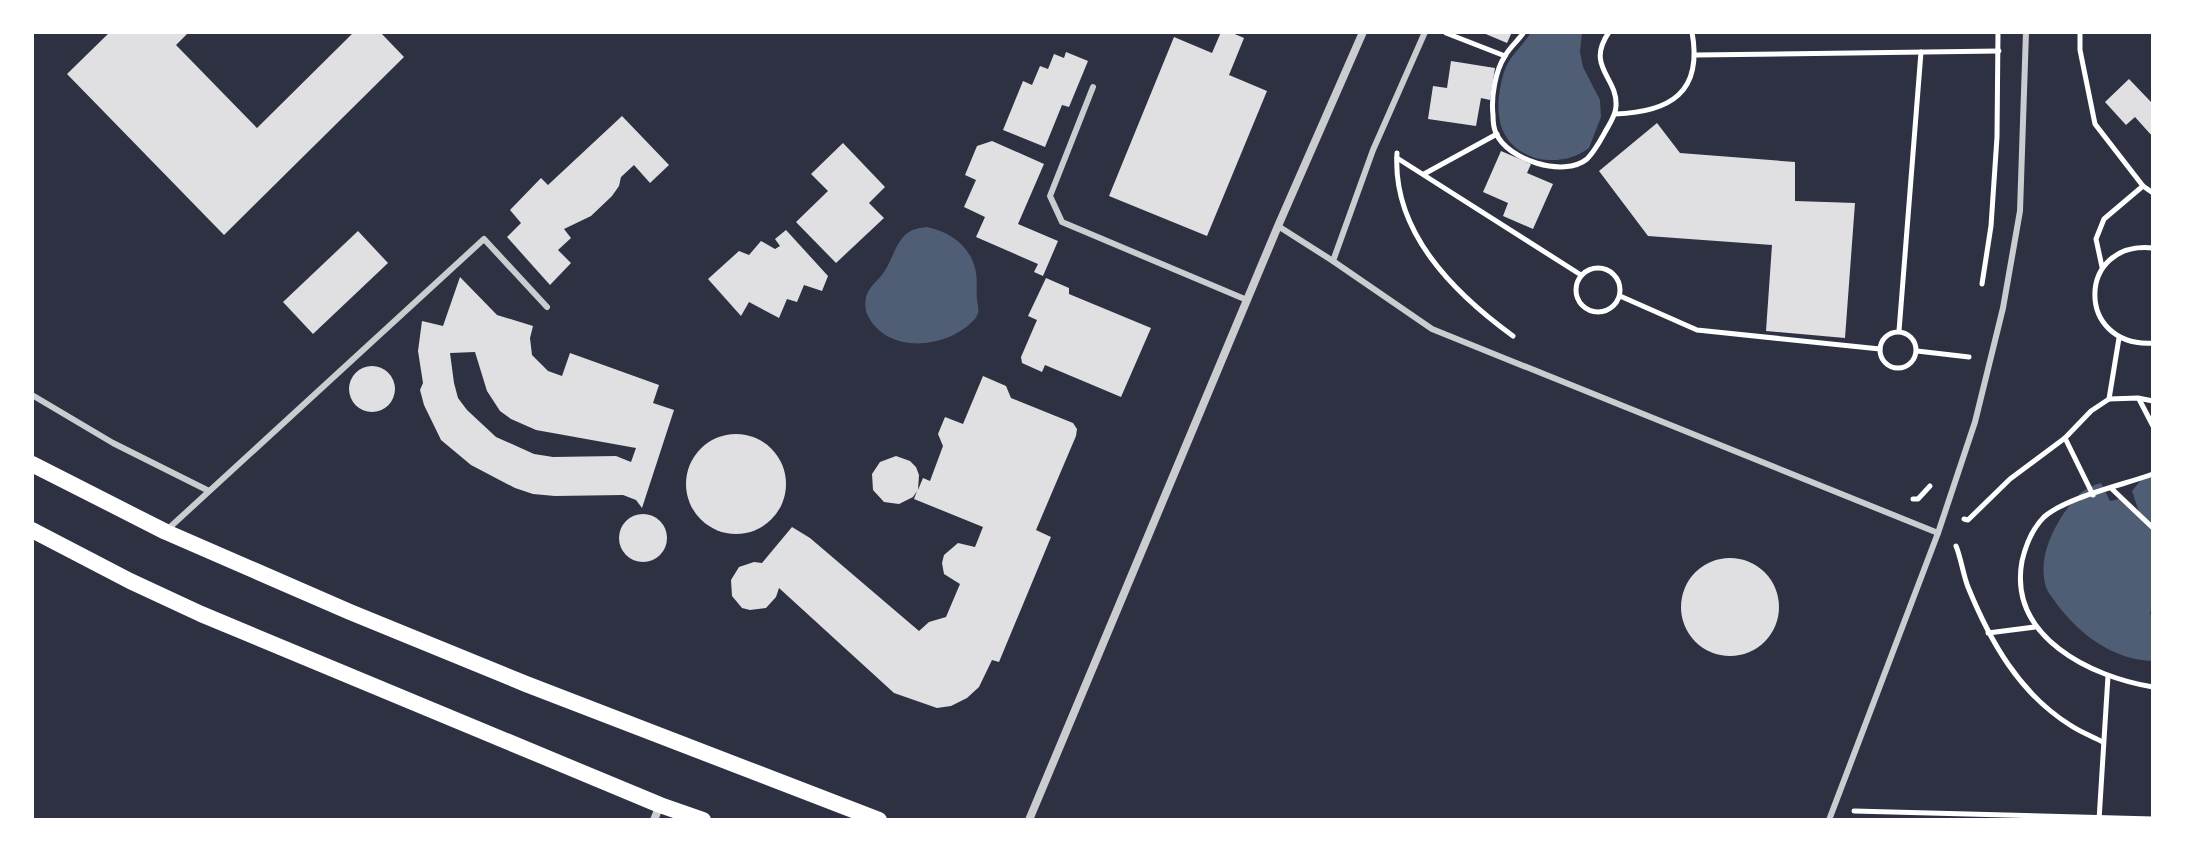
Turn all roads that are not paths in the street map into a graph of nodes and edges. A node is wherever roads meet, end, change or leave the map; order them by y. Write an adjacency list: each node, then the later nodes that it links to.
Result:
1 (1363, 32): 5 (street)
2 (1425, 32): 6 (lane)
3 (2026, 32): 14 (lane)
4 (1093, 87): 7 (lane)
5 (1278, 226): 6 (lane); 7 (street)
6 (1333, 261): 14 (lane)
7 (1247, 300): 18 (street)
8 (547, 307): 11 (lane)
9 (32, 395): 11 (lane)
10 (32, 464): 13 (main road)
11 (209, 491): 13 (lane)
12 (32, 530): 15 (main road)
13 (166, 532): 17 (main road)
14 (1938, 533): 19 (lane)
15 (657, 812): 16 (main road)
16 (703, 820)
17 (879, 820)
18 (1029, 820)
19 (1829, 820)

